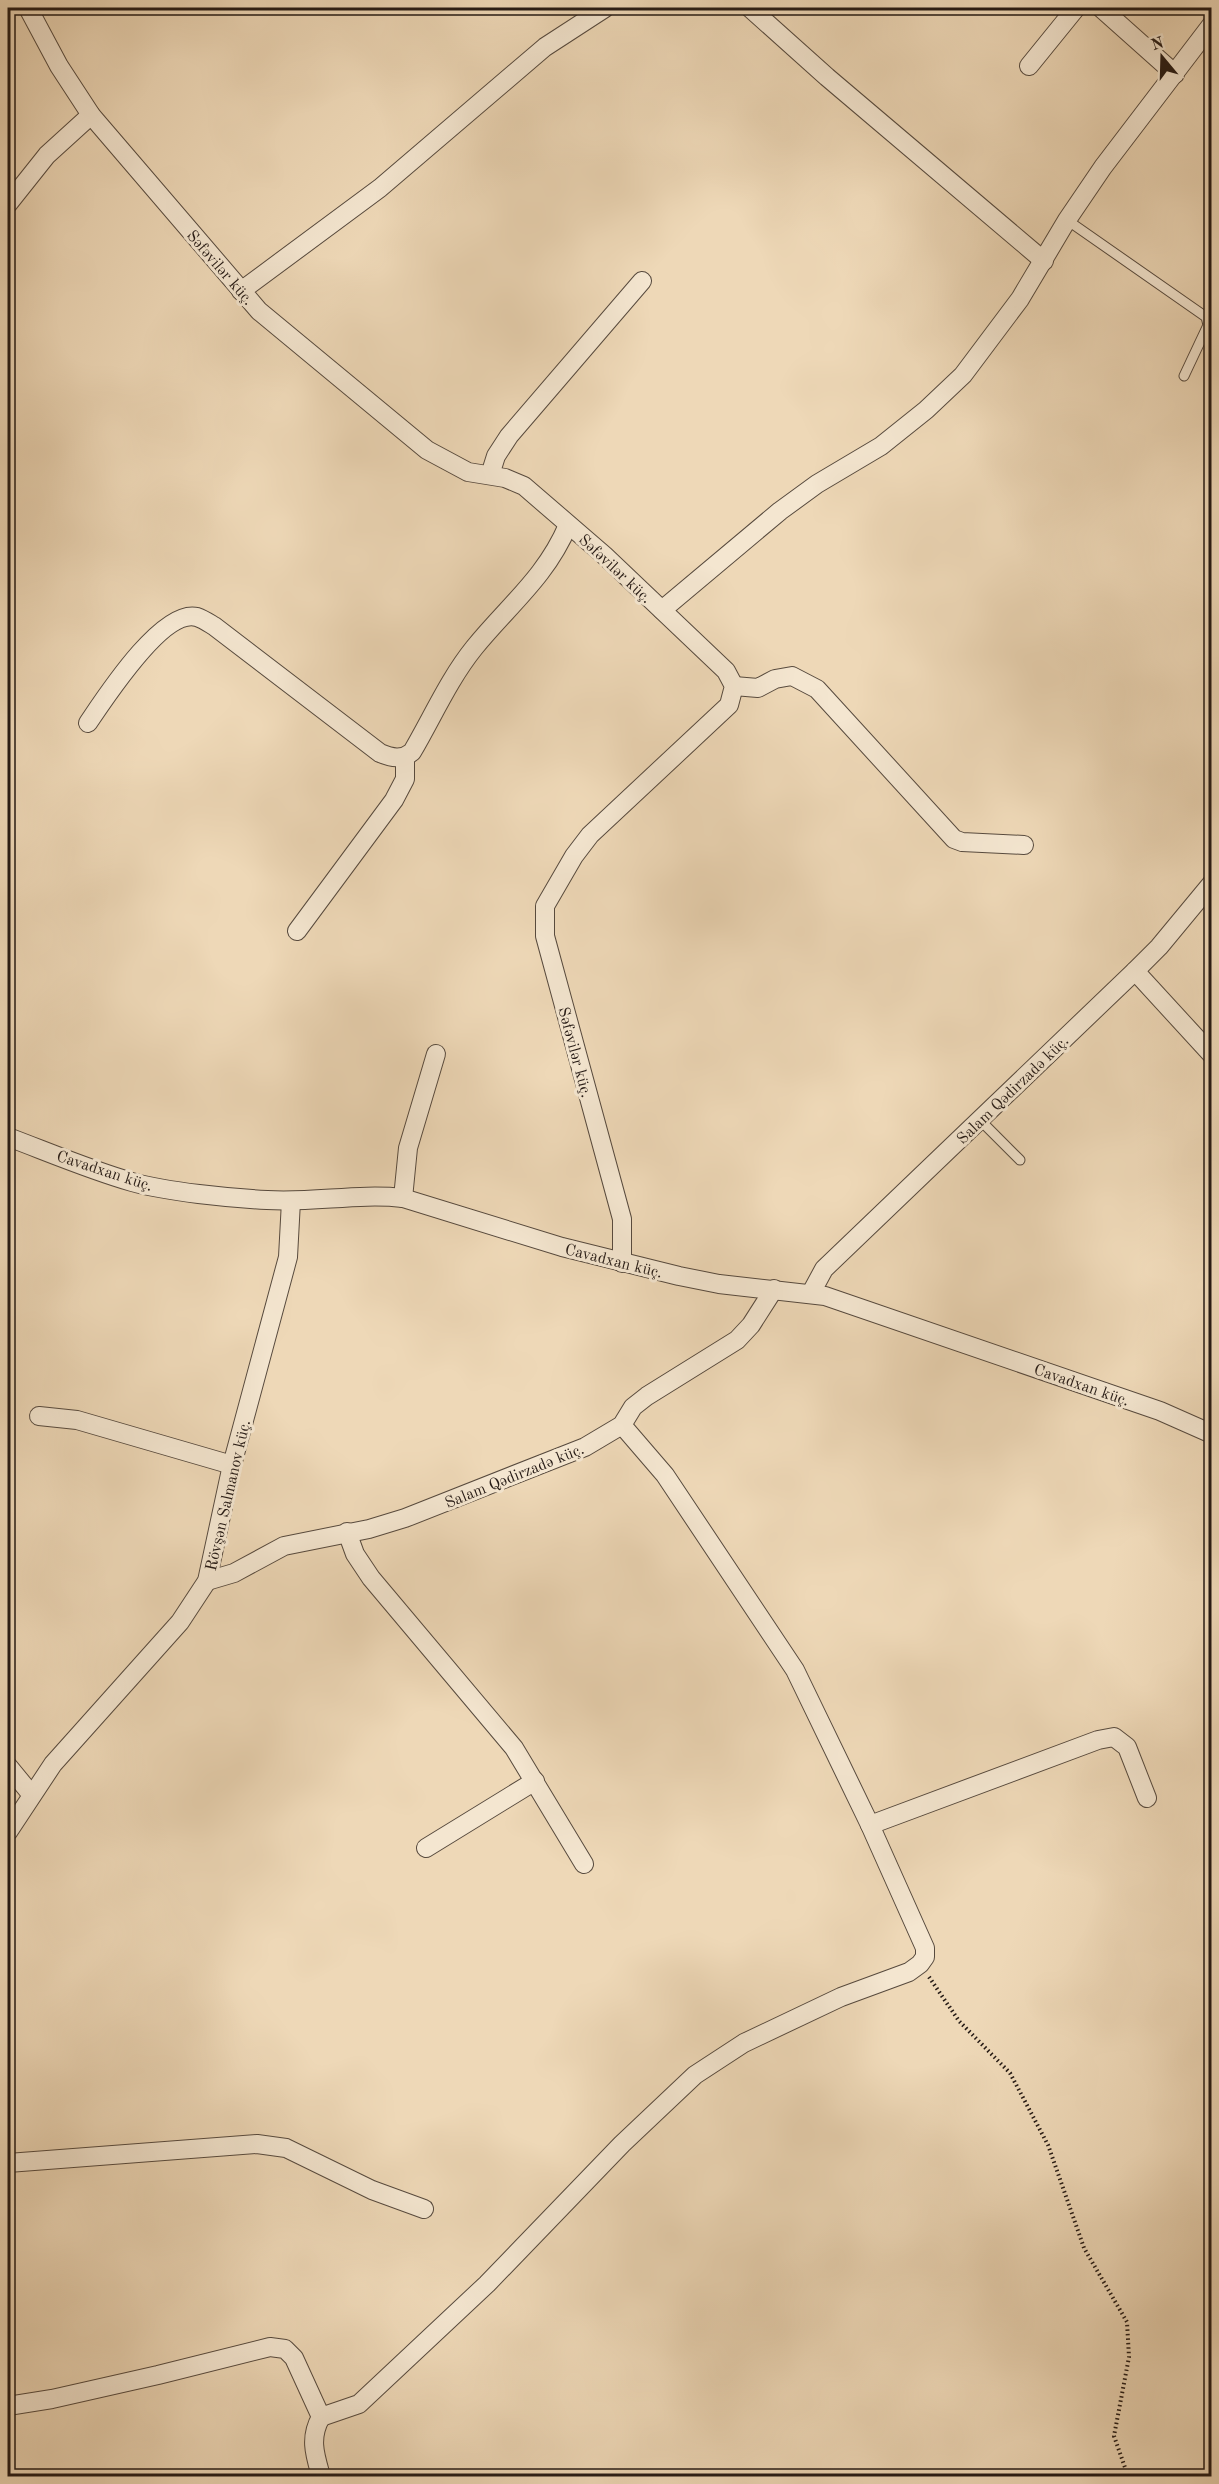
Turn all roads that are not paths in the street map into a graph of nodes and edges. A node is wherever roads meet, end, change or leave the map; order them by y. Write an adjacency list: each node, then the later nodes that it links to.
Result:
1 (28, 8): 9 (street, Səfəvilər küç.)
2 (605, 8): 14 (street)
3 (750, 8): 12 (street)
4 (1076, 8): 7 (street)
5 (1101, 8): 8 (street)
6 (1212, 24): 8 (street)
7 (1029, 66)
8 (1175, 74): 11 (street)
9 (92, 115): 10 (street); 14 (street, Səfəvilər küç.)
10 (8, 204)
11 (1067, 220): 12 (street); 15 (lane)
12 (1044, 261): 18 (street)
13 (642, 281): 16 (street)
14 (241, 291): 16 (street, Səfəvilər küç.)
15 (1184, 376)
16 (490, 475): 17 (street, Səfəvilər küç.)
17 (568, 525): 18 (street, Səfəvilər küç.); 21 (street)
18 (662, 610): 19 (street, Səfəvilər küç.)
19 (734, 686): 22 (street); 33 (street, Səfəvilər küç.)
20 (88, 723): 21 (street)
21 (405, 757): 24 (street)
22 (1024, 845)
23 (1212, 883): 25 (street, Salam Qədirzadə küç.)
24 (297, 931)
25 (1135, 971): 27 (street); 28 (street, Salam Qədirzadə küç.)
26 (436, 1054): 31 (street)
27 (1212, 1055)
28 (980, 1120): 30 (lane); 35 (street, Salam Qədirzadə küç.)
29 (8, 1137): 32 (street, Cavadxan küç.)
30 (1020, 1160)
31 (403, 1198): 32 (street, Cavadxan küç.); 33 (street, Cavadxan küç.)
32 (291, 1201): 39 (street, Rövşən Salmanov küç.)
33 (622, 1263): 34 (street, Cavadxan küç.)
34 (774, 1289): 35 (street, Cavadxan küç.); 37 (street, Salam Qədirzadə küç.)
35 (811, 1293): 38 (street, Cavadxan küç.)
36 (39, 1416): 39 (street)
37 (622, 1425): 40 (street, Salam Qədirzadə küç.); 46 (street)
38 (1210, 1430)
39 (232, 1465): 41 (street, Rövşən Salmanov küç.)
40 (347, 1532): 41 (street, Salam Qədirzadə küç.); 43 (street)
41 (207, 1581): 44 (street, Rövşən Salmanov küç.)
42 (8, 1766): 44 (street)
43 (535, 1781): 48 (street); 49 (street)
44 (31, 1794): 47 (street, Rövşən Salmanov küç.)
45 (1147, 1798): 46 (street)
46 (870, 1825): 53 (street)
47 (8, 1832)
48 (426, 1848)
49 (584, 1864)
50 (8, 2163): 51 (street)
51 (424, 2209)
52 (8, 2406): 53 (street)
53 (321, 2417): 54 (street)
54 (321, 2476)

